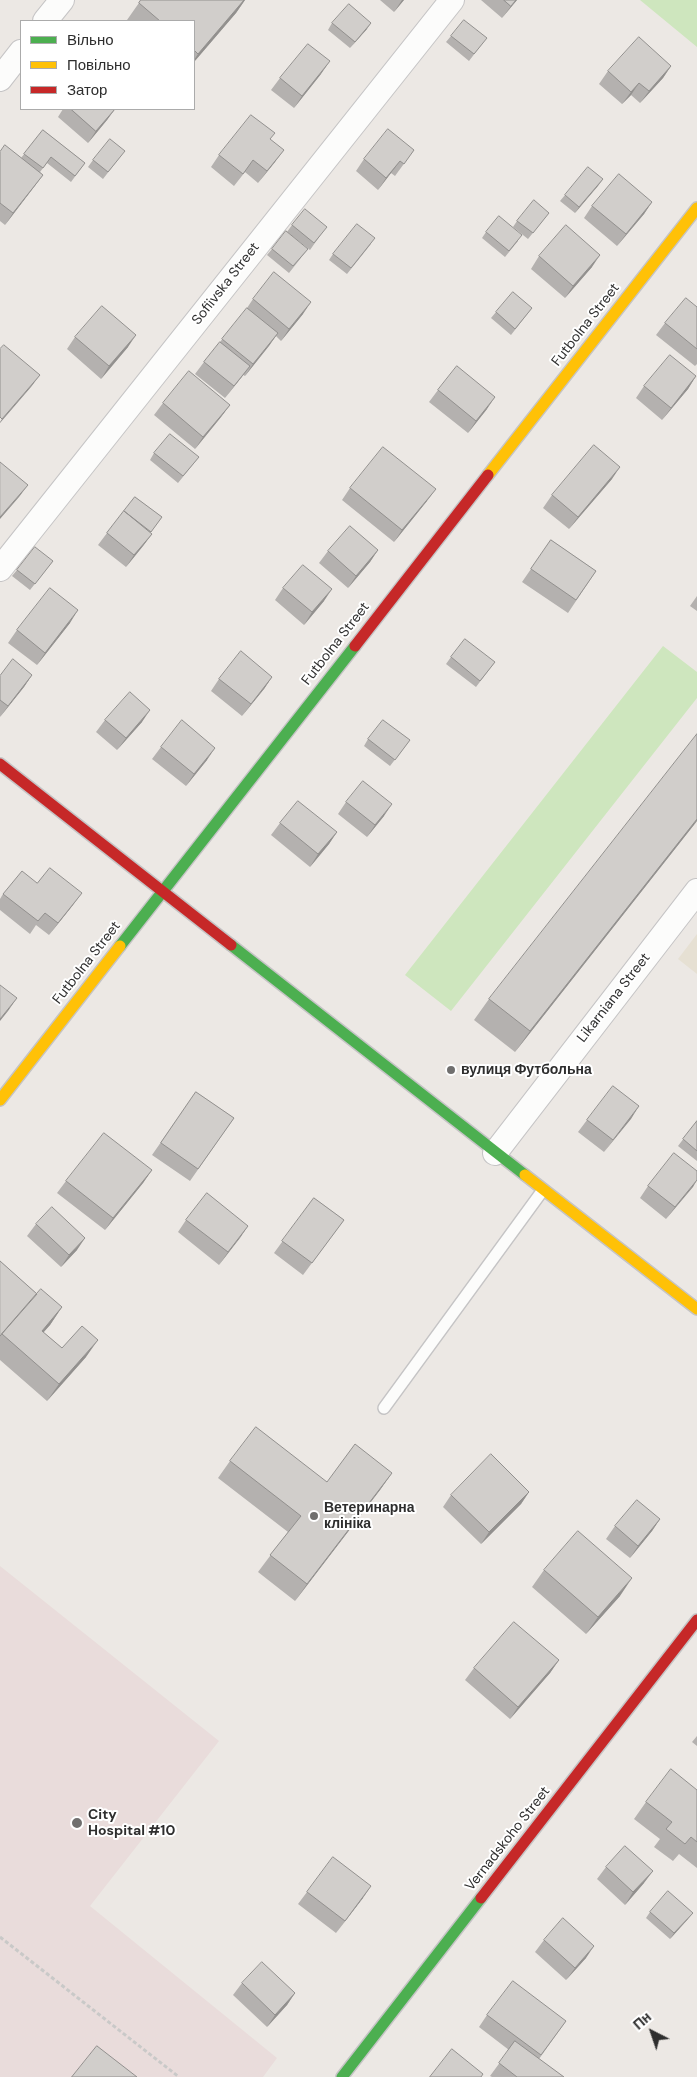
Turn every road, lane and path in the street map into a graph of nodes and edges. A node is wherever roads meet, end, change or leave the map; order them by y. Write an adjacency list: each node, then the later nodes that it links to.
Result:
1 (62, 0): 3 (street)
2 (452, 0): 7 (street, Sofiivska Street)
3 (46, 20)
4 (20, 53): 5 (street)
5 (0, 79)
6 (697, 208): 9 (street, Futbolna Street)
7 (0, 569)
8 (0, 764): 9 (street)
9 (162, 891): 11 (street, Futbolna Street); 12 (street)
10 (697, 891): 12 (street, Likarniana Street)
11 (0, 1100)
12 (495, 1153): 13 (street)
13 (543, 1190): 14 (street); 15 (lane)
14 (697, 1309)
15 (384, 1408)
16 (697, 1620): 19 (street, Vernadskoho Street)
17 (0, 1937): 18 (path)
18 (179, 2077)
19 (342, 2077)

